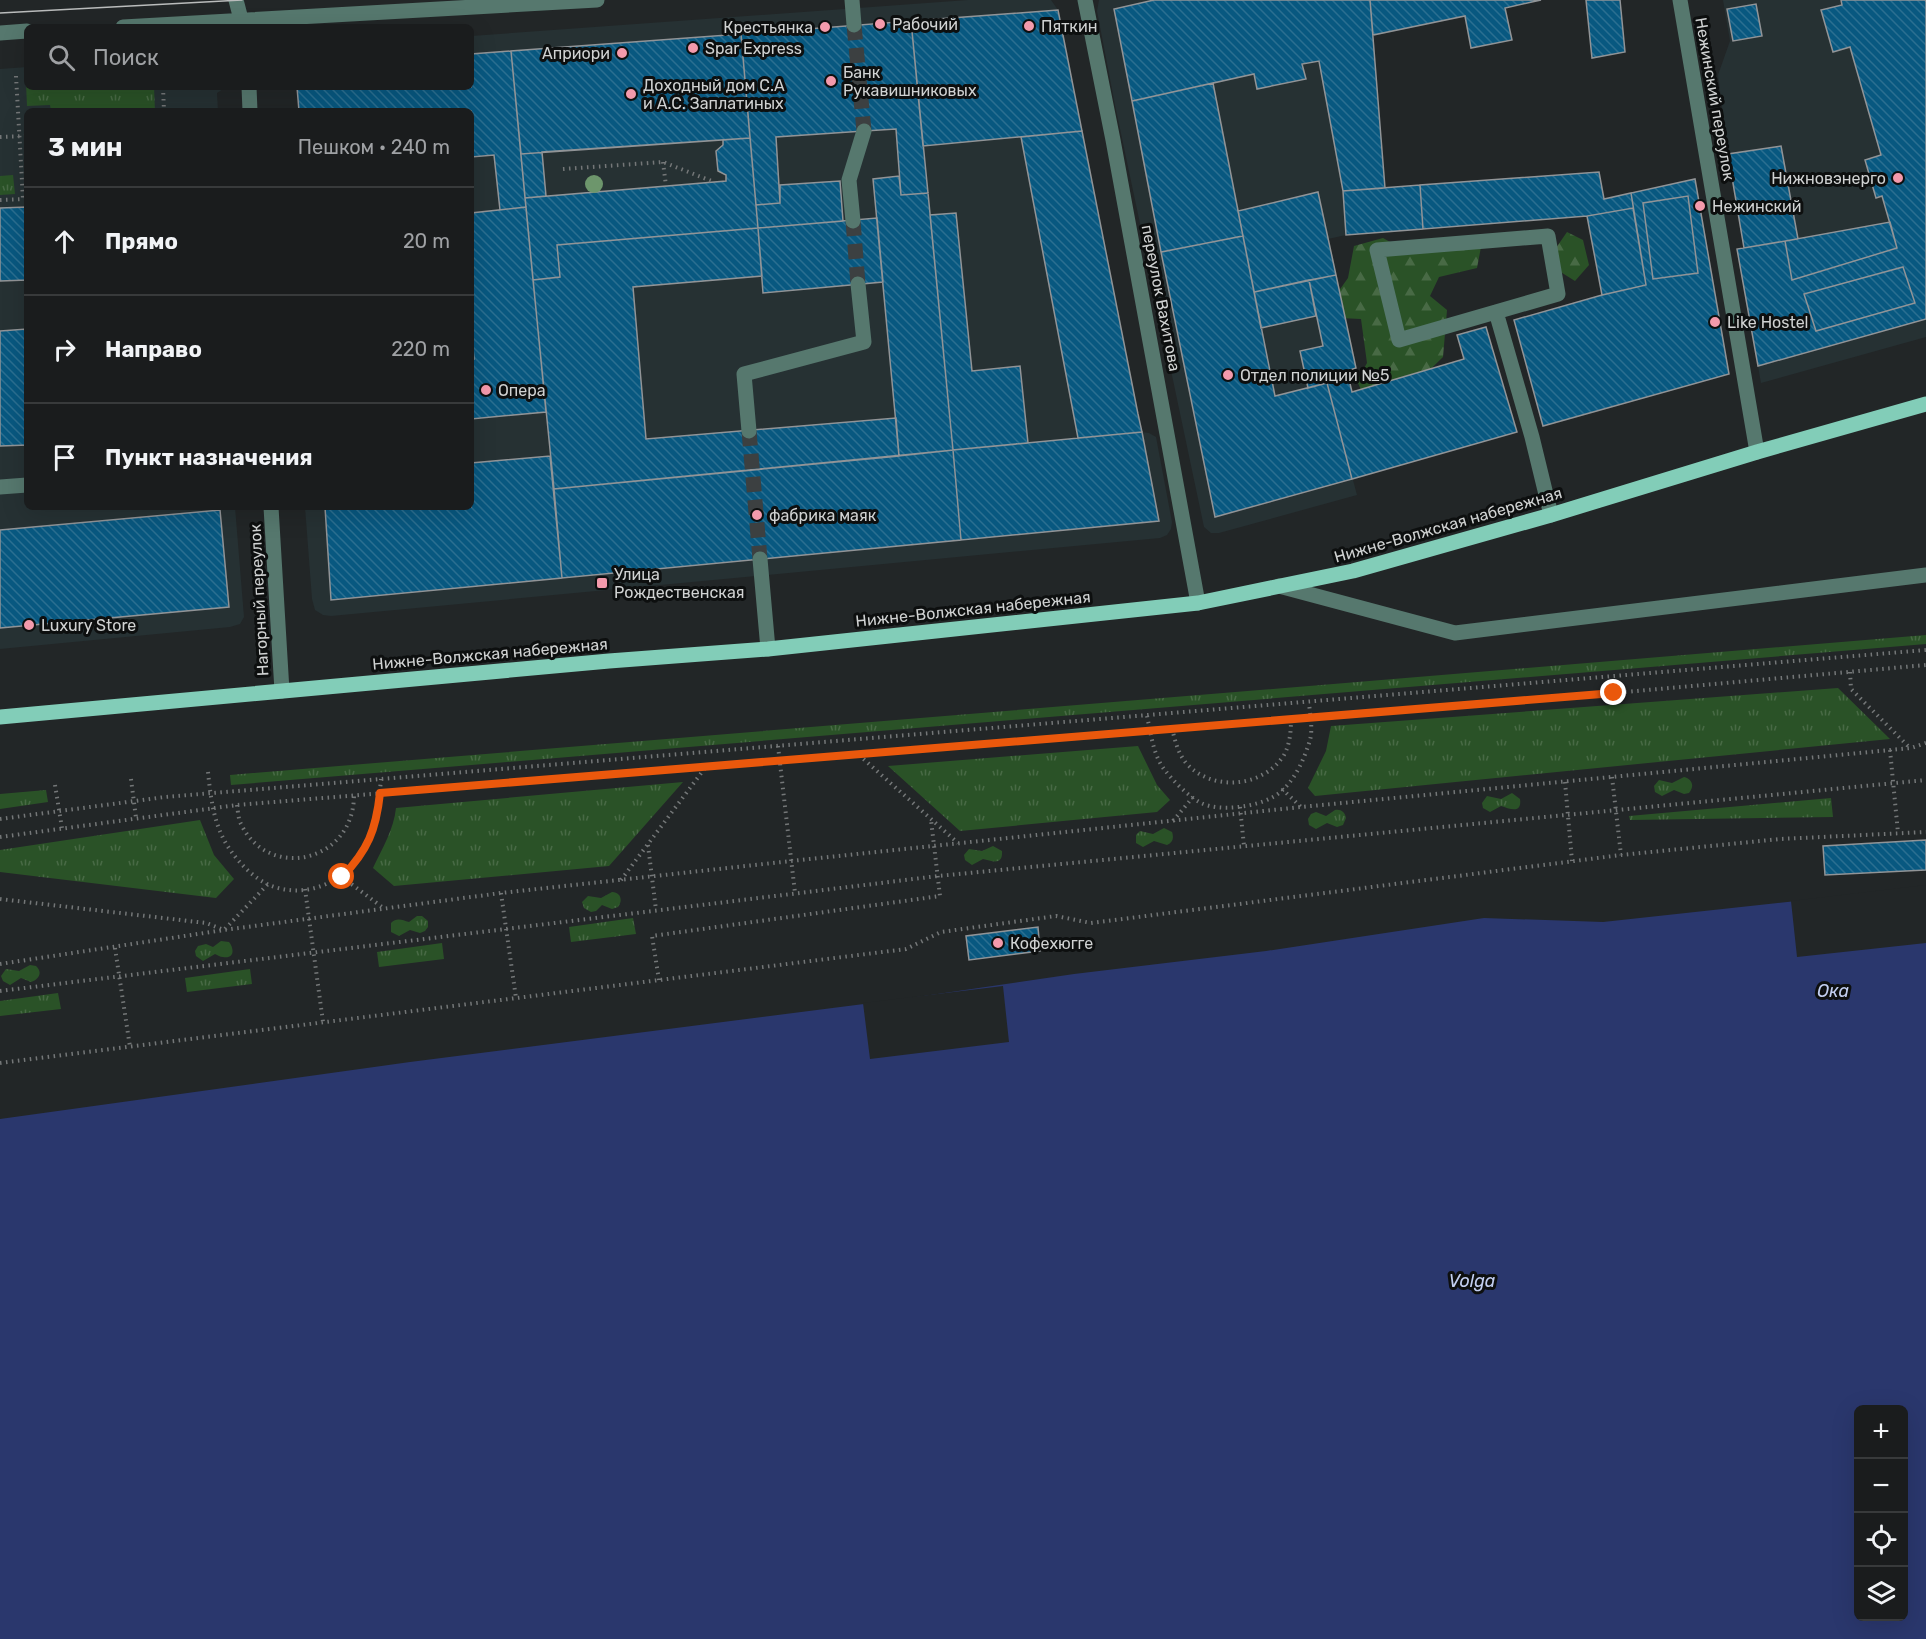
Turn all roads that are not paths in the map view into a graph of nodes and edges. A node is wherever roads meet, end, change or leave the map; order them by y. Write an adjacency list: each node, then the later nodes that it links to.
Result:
1 (236, 0): 6 (street)
2 (597, 0): 6 (street)
3 (852, 0): 7 (street)
4 (1085, 0): 26 (street, переулок Вахитова)
5 (1680, 0): 18 (street, Нежинский переулок)
6 (242, 24)
7 (854, 26)
8 (24, 32): 9 (street)
9 (0, 33)
10 (249, 90): 11 (street)
11 (250, 108)
12 (864, 130): 13 (street)
13 (853, 221)
14 (858, 284): 17 (street)
15 (1496, 312): 15 (street); 22 (street)
16 (1926, 404): 18 (main road, Нижне-Волжская набережная)
17 (749, 431)
18 (1757, 452): 22 (main road, Нижне-Волжская набережная)
19 (24, 485): 20 (street)
20 (0, 487)
21 (271, 510): 28 (street, Нагорный переулок)
22 (1551, 515): 25 (main road, Нижне-Волжская набережная)
23 (760, 559): 27 (street)
24 (1926, 575): 25 (street)
25 (1279, 586): 26 (main road, Нижне-Волжская набережная)
26 (1198, 603): 27 (main road, Нижне-Волжская набережная)
27 (768, 649): 28 (main road, Нижне-Волжская набережная)
28 (282, 691): 29 (main road, Нижне-Волжская набережная)
29 (0, 717)

